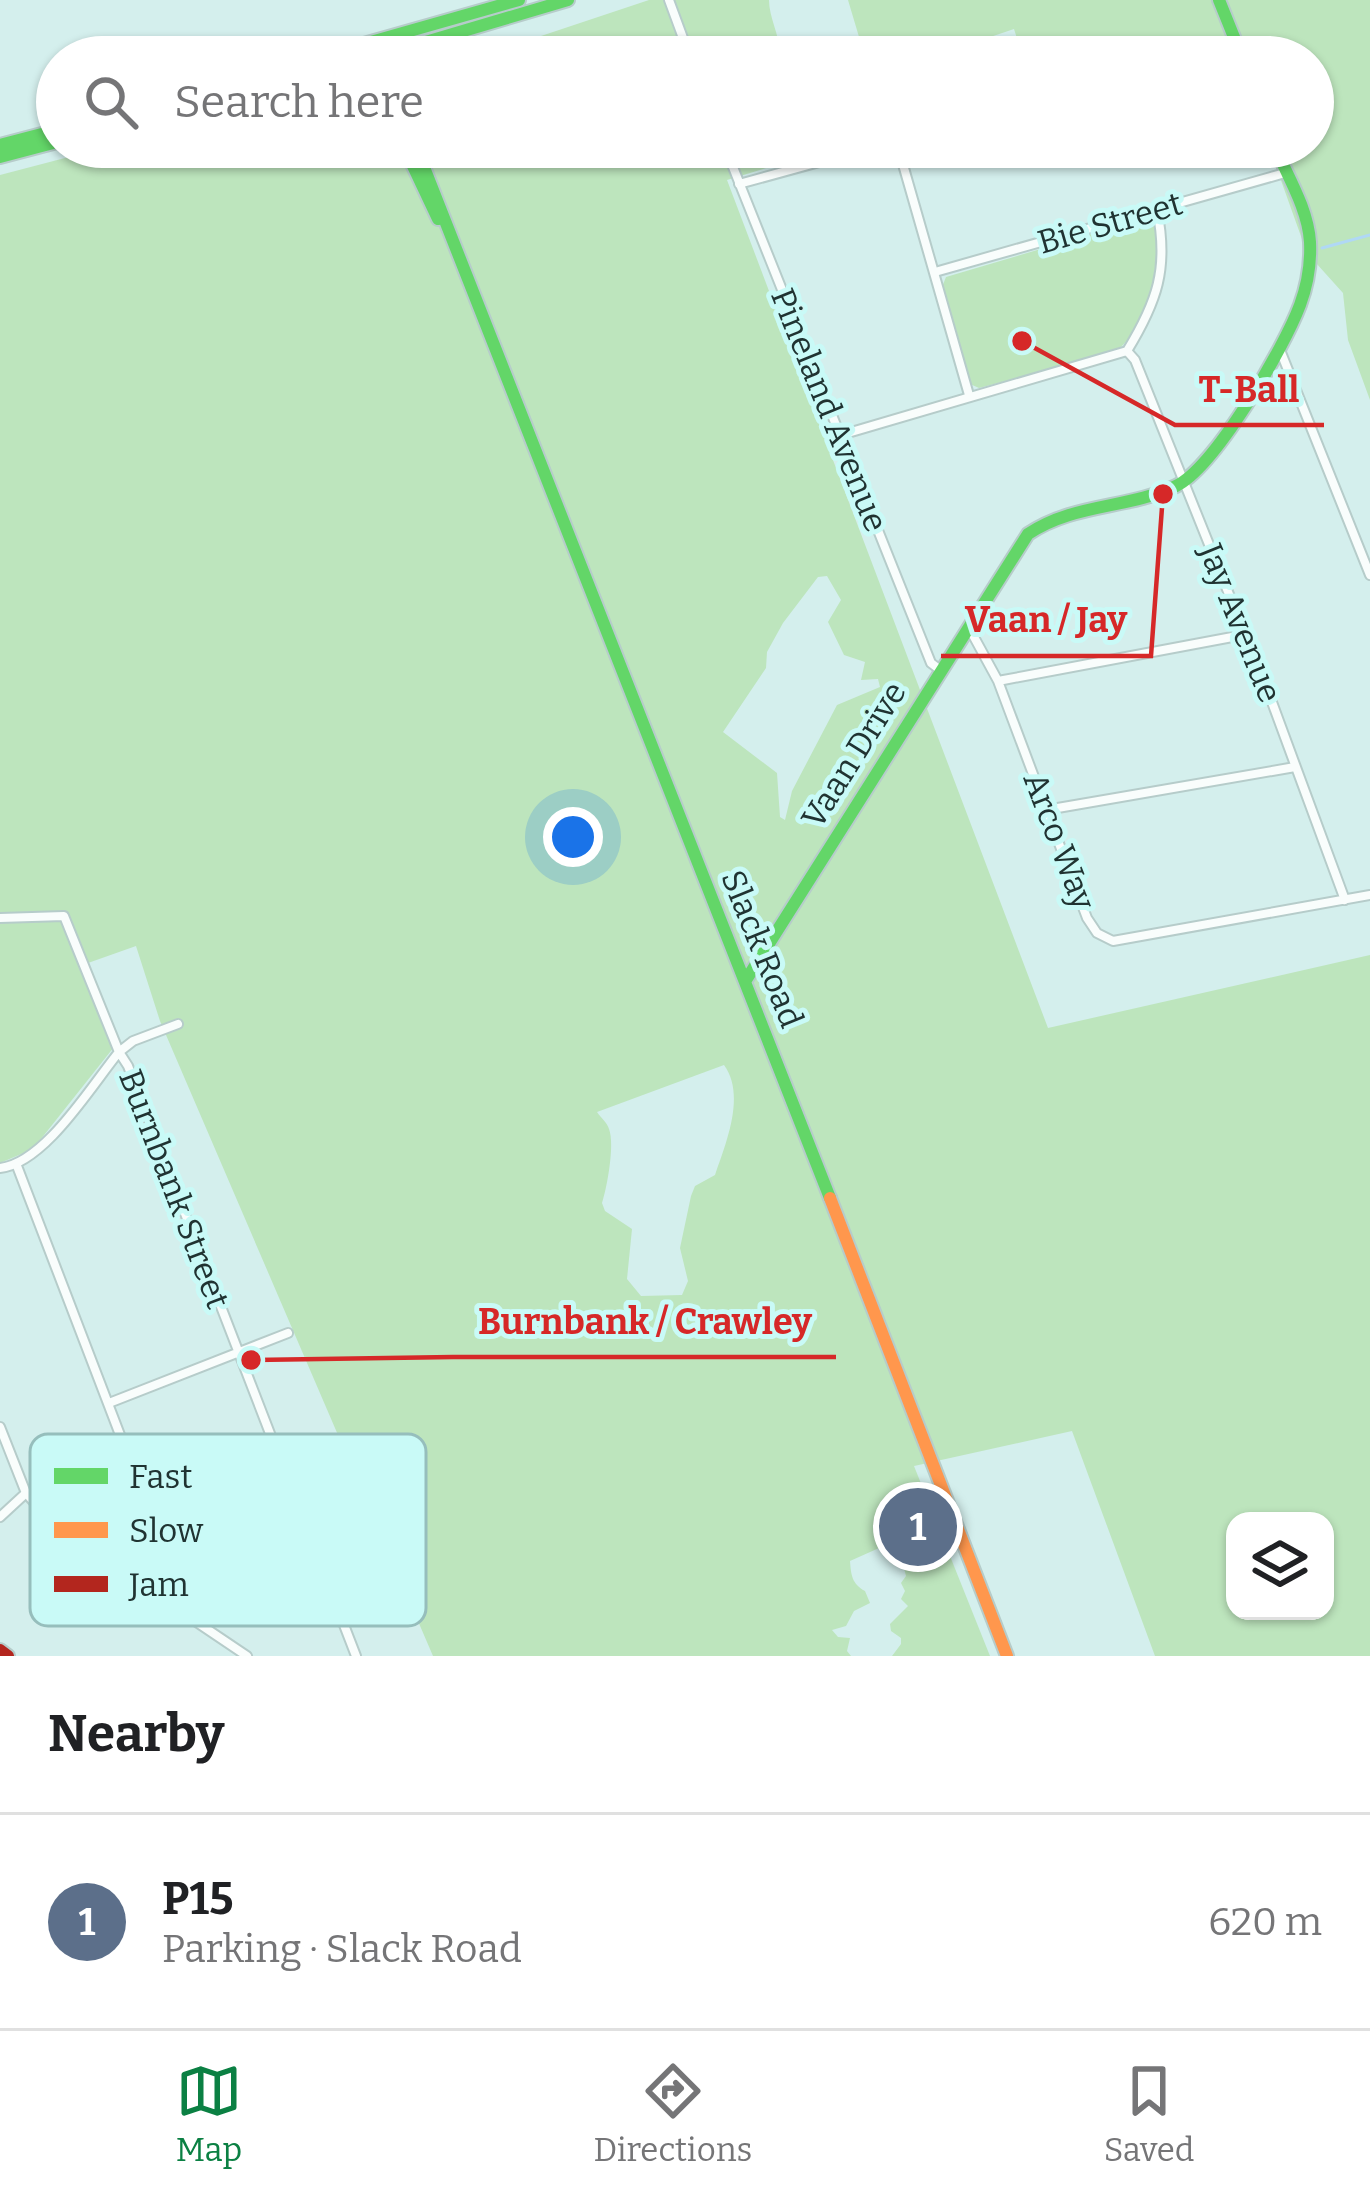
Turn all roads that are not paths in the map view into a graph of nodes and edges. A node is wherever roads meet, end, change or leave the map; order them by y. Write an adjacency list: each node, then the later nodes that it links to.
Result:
1 (519, 0): 5 (street)
2 (568, 0): 6 (street)
3 (669, 0): 7 (street)
4 (1219, 0): 8 (street)
5 (419, 36)
6 (434, 36)
7 (682, 36)
8 (1233, 36)
9 (36, 136): 10 (street)
10 (0, 145)
11 (36, 148): 12 (street)
12 (0, 157)
13 (414, 168): 22 (street, Slack Road)
14 (424, 168): 22 (street, Slack Road)
15 (733, 168): 20 (street, Pineland Avenue)
16 (797, 168): 20 (street)
17 (904, 168): 23 (street)
18 (1283, 168): 19 (street)
19 (1285, 173): 21 (street, Bie Street); 24 (street)
20 (739, 184): 27 (street, Pineland Avenue)
21 (1157, 210): 23 (street, Bie Street); 25 (street)
22 (461, 265): 39 (street, Slack Road)
23 (935, 272): 26 (street)
24 (1280, 349): 28 (street); 29 (street)
25 (1126, 351): 26 (street); 28 (street, Jay Avenue)
26 (968, 395): 27 (street)
27 (841, 435): 32 (street, Pineland Avenue)
28 (1184, 483): 30 (street, Vaan Drive); 31 (street, Jay Avenue)
29 (1370, 575)
30 (968, 626): 32 (street, Vaan Drive); 33 (street, Arco Way)
31 (1243, 635): 33 (street); 34 (street, Jay Avenue)
32 (939, 669): 39 (street, Vaan Drive)
33 (998, 681): 35 (street, Arco Way)
34 (1295, 767): 35 (street); 37 (street, Jay Avenue)
35 (1046, 810): 37 (street, Arco Way)
36 (1370, 895): 37 (street, Arco Way)
37 (1345, 900)
38 (0, 918): 41 (street, Burnbank Street)
39 (746, 980): 59 (street, Slack Road)
40 (178, 1024): 41 (street)
41 (119, 1052): 42 (street); 45 (street, Burnbank Street)
42 (17, 1166): 43 (street); 46 (street)
43 (0, 1168)
44 (288, 1333): 45 (street)
45 (237, 1352): 46 (street); 49 (street, Burnbank Street)
46 (109, 1403): 48 (street)
47 (0, 1427): 50 (street)
48 (121, 1434)
49 (269, 1434)
50 (26, 1493): 51 (street); 52 (street)
51 (30, 1496)
52 (0, 1517)
53 (205, 1626): 57 (street)
54 (344, 1626): 58 (street, Burnbank Street)
55 (0, 1651): 56 (street)
56 (8, 1656)
57 (247, 1656)
58 (356, 1656)
59 (1007, 1656)

